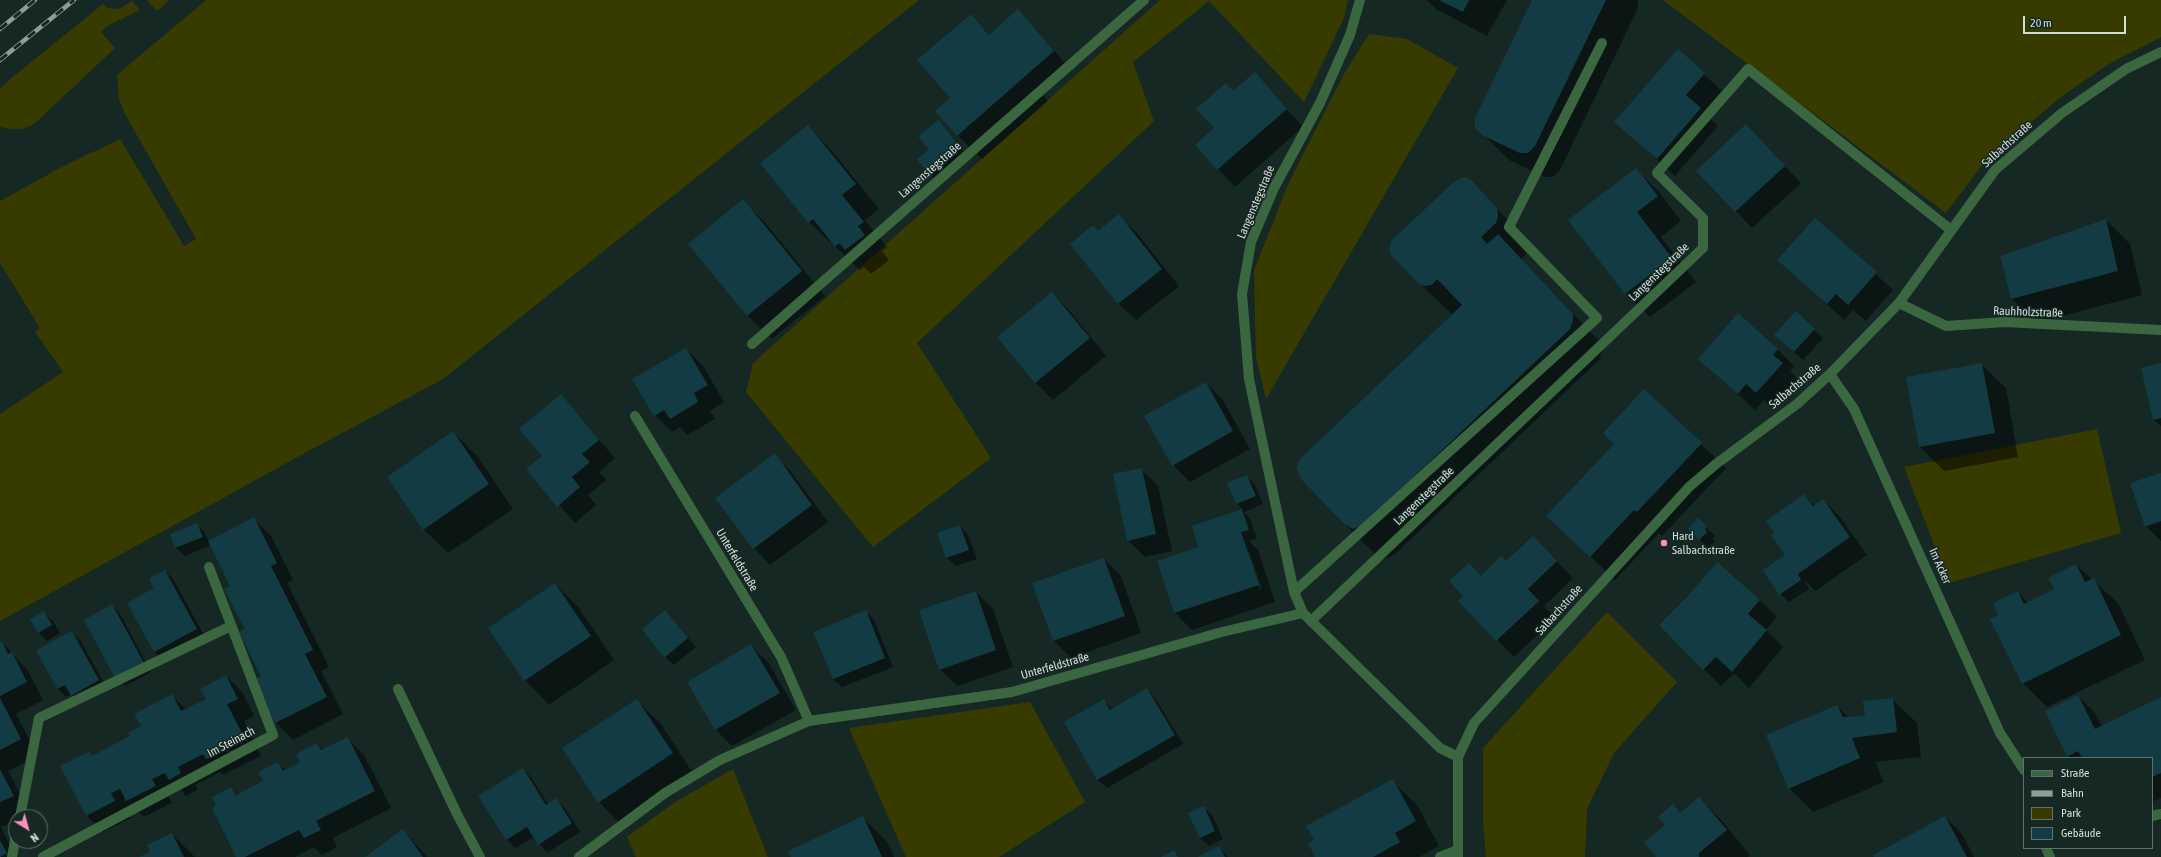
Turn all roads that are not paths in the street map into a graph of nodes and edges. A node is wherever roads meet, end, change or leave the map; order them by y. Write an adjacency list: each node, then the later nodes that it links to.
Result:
1 (1144, 0): 8 (street, Langenstegstraße)
2 (1360, 0): 12 (street, Langenstegstraße)
3 (1602, 43): 12 (street, Langenstegstraße)
4 (2161, 52): 5 (street, Salbachstraße)
5 (1951, 230): 6 (street, Salbachstraße); 14 (street, Langenstegstraße)
6 (1900, 303): 7 (street, Rauhholzstraße); 9 (street, Salbachstraße)
7 (2161, 330)
8 (752, 344)
9 (1830, 374): 18 (street, Salbachstraße); 19 (street, Im Acker)
10 (635, 416): 17 (street, Unterfeldstraße)
11 (208, 567): 15 (street, Im Steinach)
12 (1294, 592): 13 (street, Langenstegstraße)
13 (1303, 613): 14 (street, Langenstegstraße); 17 (street, Unterfeldstraße)
14 (1312, 621): 18 (street, Langenstegstraße)
15 (231, 626): 20 (street); 22 (street, Im Steinach)
16 (398, 689): 23 (street)
17 (809, 721): 24 (street, Unterfeldstraße)
18 (1458, 757): 21 (street)
19 (2023, 768)
20 (22, 809)
21 (1458, 853): 25 (street)
22 (43, 857)
23 (480, 857)
24 (579, 857)
25 (1440, 857)

